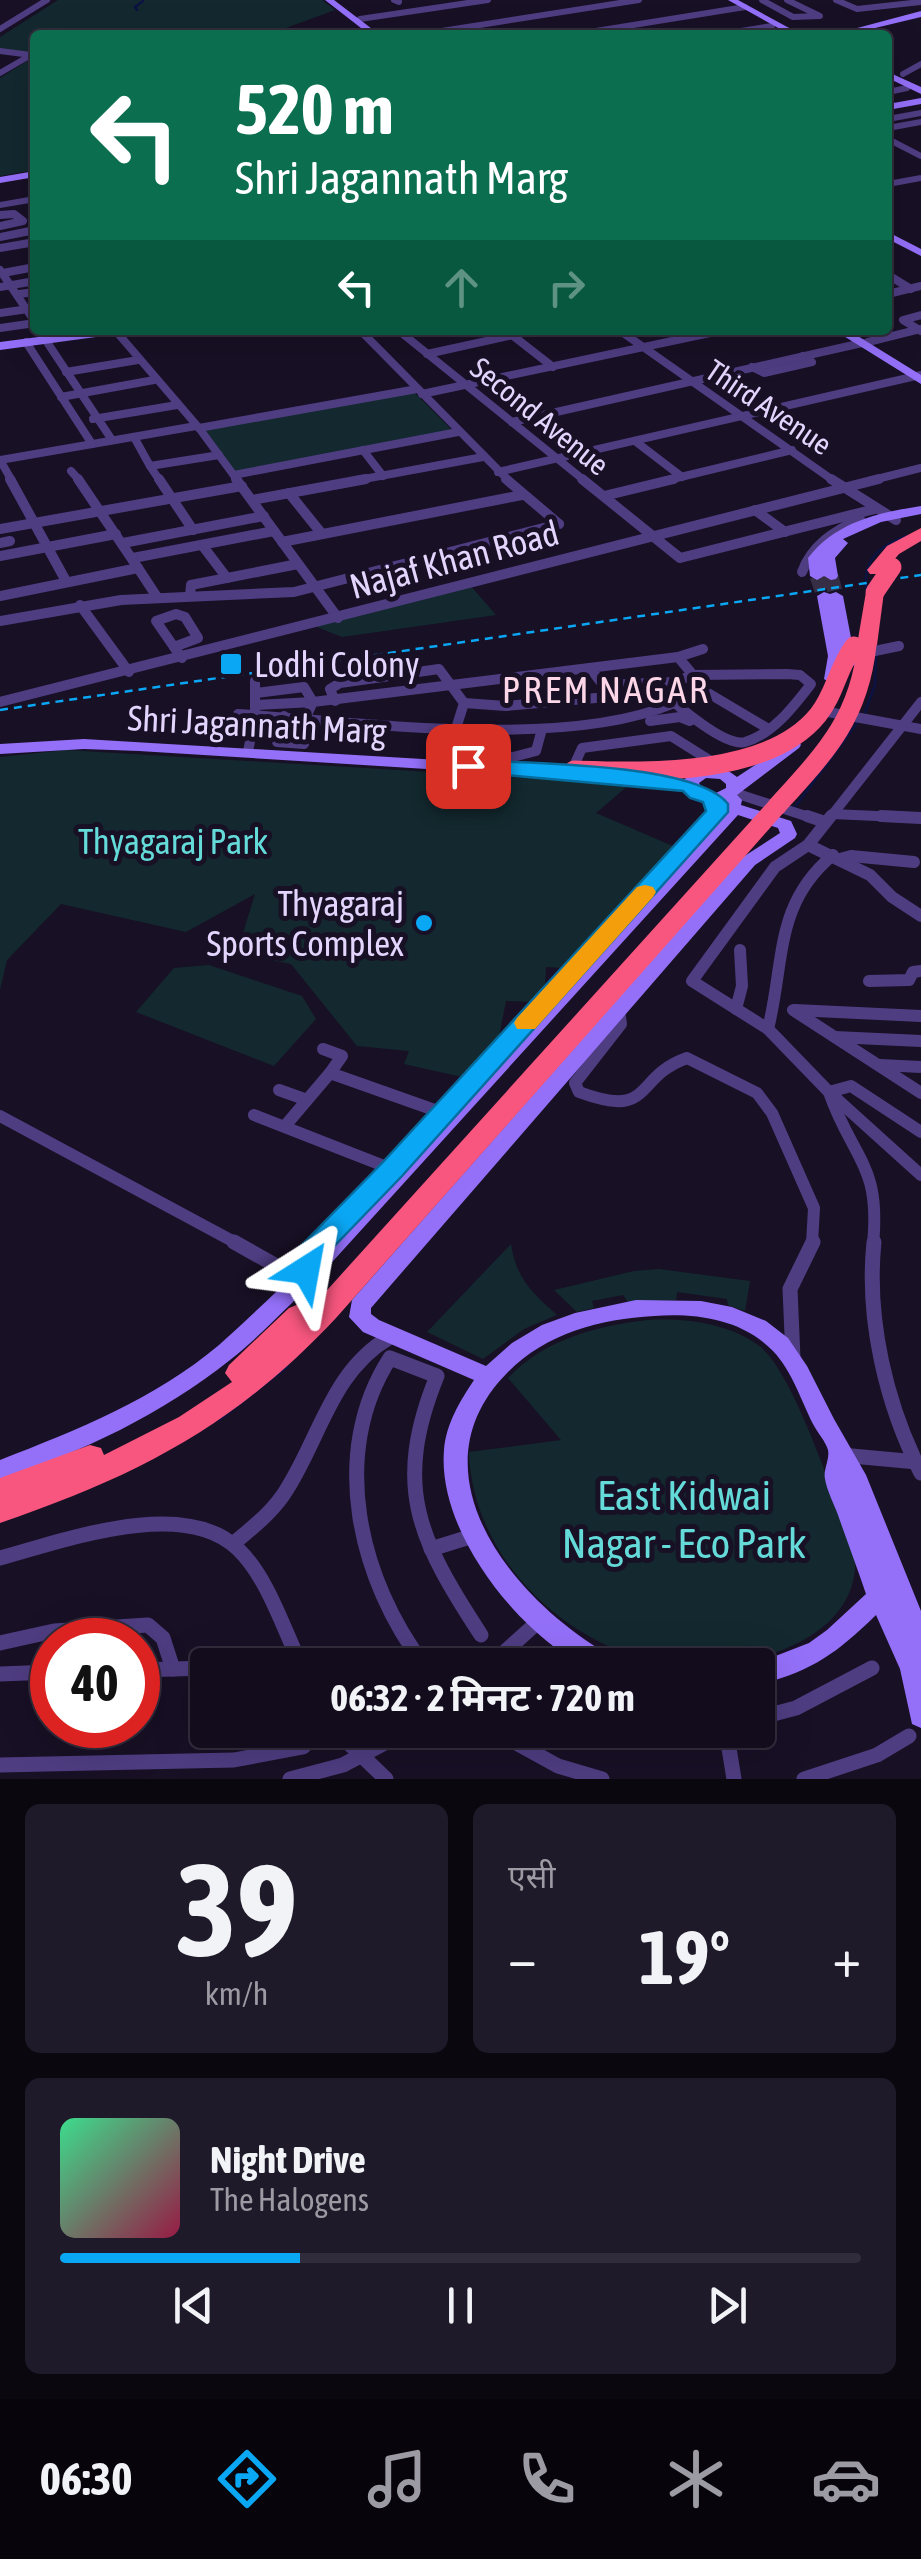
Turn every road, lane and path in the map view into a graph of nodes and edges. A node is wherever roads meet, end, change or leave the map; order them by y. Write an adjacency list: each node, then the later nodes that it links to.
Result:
1 (47, 0): 17 (street)
2 (334, 0): 15 (street); 19 (street)
3 (488, 0): 15 (street)
4 (639, 0): 20 (street)
5 (762, 0): 14 (street)
6 (788, 0): 14 (street)
7 (849, 0): 9 (street)
8 (888, 0): 12 (street)
9 (837, 1): 12 (street)
10 (921, 2): 12 (street)
11 (735, 4): 16 (street); 21 (street); 24 (street)
12 (899, 5): 13 (street)
13 (920, 15): 26 (street); 27 (street)
14 (792, 17): 25 (street)
15 (360, 19): 18 (street)
16 (772, 26): 22 (street); 23 (street)
17 (0, 29)
18 (373, 30)
19 (373, 30)
20 (448, 30)
21 (597, 30)
22 (747, 30)
23 (780, 30)
24 (782, 30)
25 (790, 30)
26 (856, 30)
27 (868, 30)
28 (0, 51): 29 (street)
29 (30, 55)
30 (30, 56): 32 (street)
31 (921, 64): 35 (street)
32 (0, 74)
33 (892, 78): 35 (street)
34 (921, 79): 35 (street)
35 (906, 82): 36 (street); 37 (street)
36 (892, 90)
37 (921, 95): 38 (street)
38 (892, 108): 40 (street)
39 (921, 113): 40 (street)
40 (908, 115): 41 (street); 42 (street)
41 (892, 118)
42 (921, 122): 43 (street)
43 (892, 127)
44 (892, 141): 45 (street)
45 (920, 154)
46 (30, 177): 48 (street)
47 (921, 178): 49 (street)
48 (0, 182)
49 (892, 183)
50 (30, 200): 51 (street)
51 (0, 205)
52 (0, 215): 53 (street)
53 (0, 226)
54 (30, 231): 56 (street)
55 (892, 234): 59 (street)
56 (0, 237)
57 (30, 243): 58 (street)
58 (0, 248)
59 (919, 250): 60 (street)
60 (892, 254)
61 (30, 268): 62 (street)
62 (1, 272): 65 (street)
63 (892, 277): 67 (street)
64 (30, 282): 65 (street)
65 (13, 285): 66 (street); 69 (street)
66 (0, 287)
67 (916, 288)
68 (30, 293): 69 (street)
69 (19, 294): 70 (street)
70 (30, 307)
71 (30, 309): 72 (street)
72 (0, 313)
73 (921, 316): 76 (street)
74 (30, 323): 75 (street)
75 (0, 328)
76 (920, 330): 87 (street)
77 (42, 335): 86 (street); 94 (street)
78 (120, 335): 91 (street)
79 (365, 335): 100 (street)
80 (404, 335): 90 (street, Second Avenue)
81 (512, 335): 90 (street); 92 (street)
82 (627, 335): 89 (street, Third Avenue)
83 (700, 335): 89 (street)
84 (850, 335): 87 (street)
85 (855, 335): 87 (street)
86 (26, 342): 88 (street); 102 (street)
87 (865, 342): 95 (street); 97 (street)
88 (0, 346)
89 (644, 347): 92 (street); 97 (street, Third Avenue)
90 (428, 354): 98 (street, Second Avenue)
91 (138, 360): 93 (street); 96 (street)
92 (552, 367): 98 (street)
93 (87, 369): 94 (street); 99 (street)
94 (66, 372): 101 (street)
95 (919, 376): 104 (street)
96 (154, 380): 99 (street); 103 (street)
97 (690, 380): 104 (street, Third Avenue); 107 (street)
98 (466, 385): 100 (street); 107 (street, Second Avenue)
99 (101, 390): 101 (street)
100 (420, 392): 108 (street); 109 (street)
101 (80, 394): 102 (street); 105 (street)
102 (61, 396): 106 (street)
103 (177, 405): 105 (street); 108 (street)
104 (742, 416): 112 (street); 115 (street, Third Avenue)
105 (97, 418): 106 (street); 111 (street)
106 (78, 422): 113 (street)
107 (512, 422): 119 (street, Second Avenue)
108 (198, 427): 110 (street); 116 (street)
109 (458, 432): 114 (street); 117 (street)
110 (134, 437): 111 (street); 120 (street)
111 (112, 440): 113 (street)
112 (635, 442): 119 (street); 126 (street)
113 (92, 444): 118 (street)
114 (363, 450): 124 (street); 125 (street)
115 (792, 450): 126 (street); 129 (street, Third Avenue)
116 (219, 455): 120 (street); 124 (street)
117 (484, 457): 123 (street); 125 (street)
118 (0, 460): 142 (street)
119 (558, 460): 123 (street); 132 (street, Second Avenue)
120 (150, 466): 133 (street)
121 (921, 468): 129 (street, Najaf Khan Road)
122 (70, 470): 136 (street)
123 (498, 472): 131 (street)
124 (234, 475): 128 (street)
125 (385, 476): 127 (street); 130 (street)
126 (682, 477): 132 (street)
127 (395, 485)
128 (242, 486): 133 (street); 134 (street)
129 (845, 487): 137 (street, Najaf Khan Road); 139 (street, Third Avenue)
130 (289, 493): 134 (street); 148 (street)
131 (522, 494): 140 (street); 161 (street)
132 (604, 496): 149 (street, Second Avenue)
133 (170, 498): 136 (street); 144 (street)
134 (252, 500): 141 (street)
135 (411, 502): 140 (street)
136 (102, 510): 142 (street); 150 (street)
137 (755, 510): 146 (street); 149 (street, Najaf Khan Road)
138 (921, 513): 139 (street)
139 (884, 514): 146 (street, Second Avenue); 158 (street); 158 (street)
140 (423, 515): 148 (street)
141 (264, 516): 144 (street); 145 (street)
142 (34, 522): 143 (street); 154 (street)
143 (0, 528)
144 (193, 530): 150 (street)
145 (274, 531): 151 (street); 153 (street)
146 (784, 532): 149 (street, Second Avenue)
147 (921, 533): 172 (highway)
148 (322, 534): 151 (street)
149 (653, 536): 167 (street, Najaf Khan Road)
150 (120, 538): 154 (street); 156 (street)
151 (282, 542): 157 (street)
152 (921, 542): 256 (highway, bridge)
153 (202, 545): 156 (street); 159 (street)
154 (48, 548): 155 (street); 160 (street)
155 (0, 556)
156 (135, 563): 160 (street); 165 (street)
157 (298, 564): 159 (street); 161 (street)
158 (817, 575)
159 (226, 578): 163 (street)
160 (66, 581): 162 (street)
161 (314, 586): 163 (street); 167 (street)
162 (0, 596)
163 (190, 596): 165 (street)
164 (830, 596): 172 (street)
165 (156, 597): 166 (street)
166 (80, 605): 168 (street); 176 (street)
167 (338, 618): 174 (street, Najaf Khan Road)
168 (0, 621)
169 (900, 646): 172 (street)
170 (174, 647): 174 (street)
171 (703, 649): 173 (street)
172 (850, 653): 192 (street); 207 (street); 211 (highway, bridge); 255 (highway)
173 (678, 657): 175 (street); 178 (street)
174 (182, 658): 176 (street, Najaf Khan Road)
175 (590, 668): 177 (street); 178 (street)
176 (128, 672): 185 (street, Najaf Khan Road)
177 (544, 675): 179 (street); 184 (street)
178 (692, 675): 199 (street)
179 (453, 687): 183 (street); 183 (street); 190 (street)
180 (288, 688): 181 (street); 186 (street); 189 (street)
181 (275, 690): 182 (street); 191 (street)
182 (255, 698): 191 (street); 193 (street); 194 (street); 208 (street)
183 (335, 701): 186 (street)
184 (557, 701): 187 (street); 190 (street)
185 (0, 702)
186 (313, 702): 189 (street); 195 (street)
187 (672, 702): 199 (street); 200 (street); 203 (street)
188 (921, 702): 198 (street)
189 (293, 703): 191 (street)
190 (464, 703): 196 (street)
191 (276, 704)
192 (828, 712): 198 (street); 214 (street)
193 (238, 714)
194 (284, 716): 195 (street); 195 (street)
195 (303, 717): 196 (street)
196 (460, 725): 200 (street); 209 (street)
197 (615, 726): 202 (street); 204 (street); 205 (street)
198 (902, 727): 201 (street); 215 (street)
199 (767, 728): 203 (street)
200 (542, 729): 209 (street)
201 (921, 729)
202 (572, 732)
203 (752, 739): 207 (street)
204 (722, 741)
205 (625, 742): 211 (street); 212 (street)
206 (0, 750): 208 (street, Shri Jagannath Marg)
207 (769, 750): 212 (street)
208 (248, 752): 209 (street, Shri Jagannath Marg)
209 (477, 760): 210 (street, Shri Jagannath Marg)
210 (509, 769): 211 (highway); 213 (street, Shri Jagannath Marg)
211 (573, 770)
212 (717, 771): 213 (street); 214 (street)
213 (690, 786): 214 (street)
214 (730, 799): 215 (street); 223 (street); 227 (street)
215 (829, 818): 216 (street); 217 (street)
216 (921, 818)
217 (808, 844): 218 (street); 225 (street)
218 (836, 857): 219 (street); 220 (street); 226 (street)
219 (914, 862)
220 (921, 916)
221 (740, 950): 225 (street)
222 (921, 971): 224 (street)
223 (572, 978): 241 (street); 246 (street)
224 (870, 981)
225 (736, 1009): 230 (street)
226 (773, 1009): 228 (street); 230 (street)
227 (620, 1010): 249 (street); 250 (street)
228 (793, 1010): 229 (street); 231 (street)
229 (921, 1016)
230 (768, 1028): 238 (street)
231 (831, 1037): 232 (street); 234 (street)
232 (921, 1041)
233 (323, 1049): 236 (street)
234 (878, 1065): 235 (street); 239 (street)
235 (921, 1067)
236 (330, 1073): 240 (street); 241 (street)
237 (278, 1090): 240 (street)
238 (829, 1092): 245 (street); 247 (street); 253 (street)
239 (921, 1093)
240 (307, 1100): 244 (street)
241 (443, 1113): 246 (street)
242 (254, 1114): 244 (street)
243 (0, 1116): 248 (street)
244 (285, 1126): 246 (street)
245 (921, 1132)
246 (397, 1171): 248 (street)
247 (921, 1175)
248 (302, 1274): 254 (street)
249 (390, 1337): 251 (street); 258 (street)
250 (793, 1362): 251 (street); 252 (street)
251 (490, 1377): 257 (street)
252 (840, 1454): 253 (street); 261 (street)
253 (919, 1466)
254 (0, 1470)
255 (0, 1491)
256 (0, 1510)
257 (476, 1535): 259 (street); 262 (street)
258 (234, 1544): 260 (street); 266 (street)
259 (431, 1549): 263 (street); 267 (street)
260 (0, 1558)
261 (890, 1593): 265 (street); 270 (street); 278 (street)
262 (539, 1621): 268 (street); 269 (street)
263 (481, 1635)
264 (0, 1643): 273 (street)
265 (921, 1645)
266 (292, 1648)
267 (413, 1648)
268 (509, 1648)
269 (579, 1648)
270 (775, 1668)
271 (872, 1668): 277 (street)
272 (160, 1669): 273 (street)
273 (173, 1669): 274 (street)
274 (190, 1669)
275 (30, 1673): 276 (street)
276 (0, 1674)
277 (775, 1714)
278 (915, 1726): 290 (street)
279 (298, 1748): 285 (street)
280 (352, 1748): 284 (street)
281 (375, 1748): 284 (street)
282 (526, 1748): 288 (street)
283 (729, 1748): 289 (street)
284 (360, 1756): 286 (street); 287 (street)
285 (0, 1765)
286 (384, 1778)
287 (290, 1779)
288 (602, 1779)
289 (734, 1779)
290 (804, 1779)

